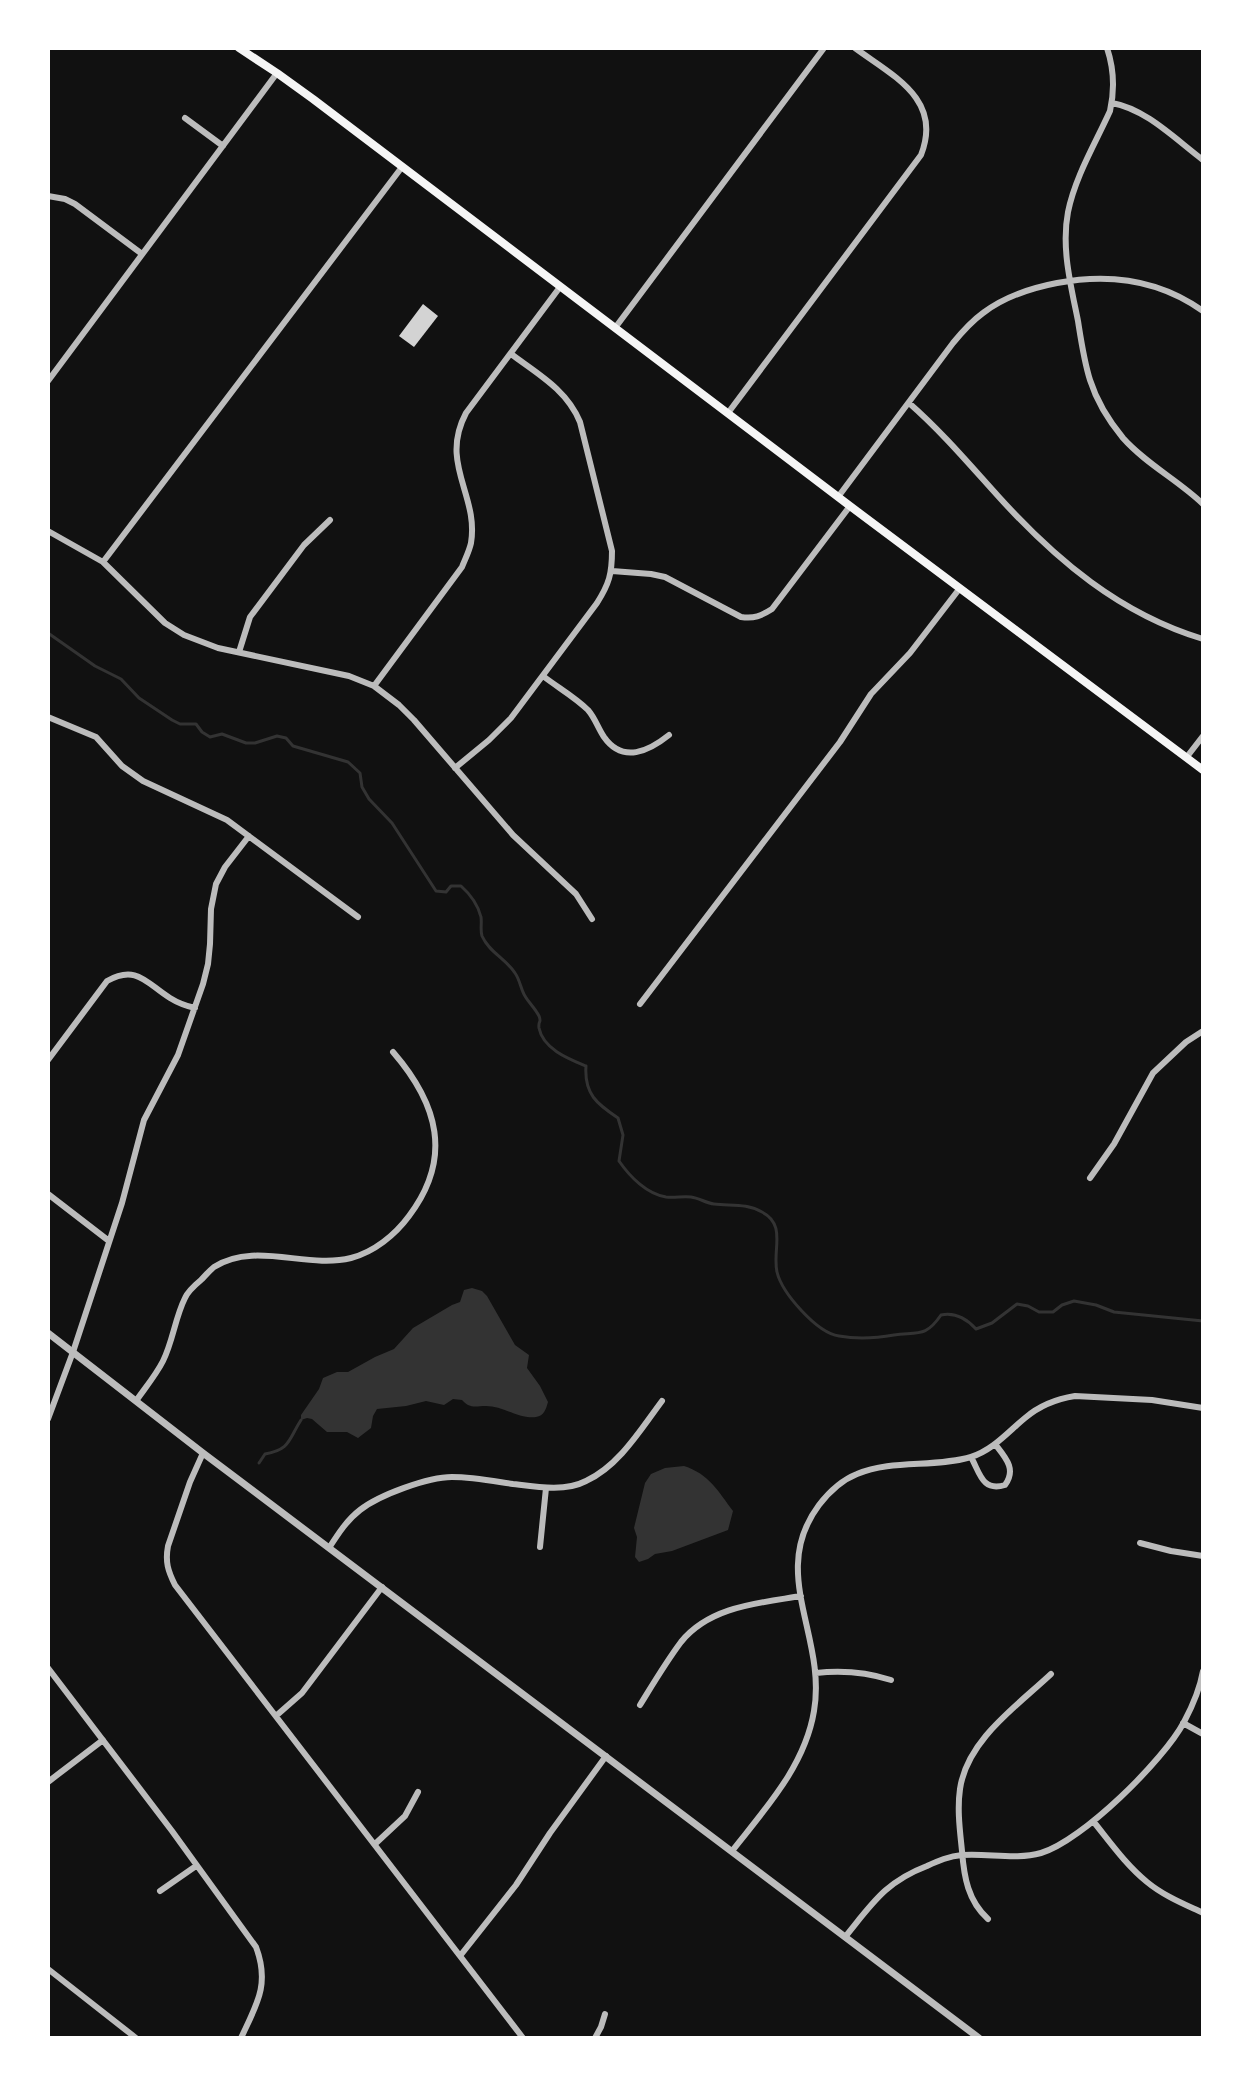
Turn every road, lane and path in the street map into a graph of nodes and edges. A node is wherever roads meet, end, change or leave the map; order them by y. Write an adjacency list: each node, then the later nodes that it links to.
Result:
1 (239, 48): 6 (main road)
2 (252, 48): 6 (main road)
3 (824, 48): 17 (street)
4 (855, 48): 21 (street)
5 (1107, 48): 7 (street)
6 (277, 73): 9 (street); 11 (main road)
7 (1112, 103): 10 (street); 14 (street)
8 (185, 118): 9 (street)
9 (223, 146): 13 (street)
10 (1203, 160)
11 (402, 167): 15 (main road); 27 (street)
12 (48, 196): 13 (street)
13 (142, 254): 19 (street)
14 (1070, 280): 16 (street); 20 (street); 23 (street)
15 (560, 287): 17 (main road); 18 (street)
16 (1203, 311)
17 (615, 328): 21 (main road)
18 (511, 354): 28 (street); 33 (street)
19 (48, 381)
20 (909, 403): 22 (street); 30 (street)
21 (728, 413): 22 (main road)
22 (838, 497): 24 (main road)
23 (1203, 504)
24 (850, 506): 28 (street); 29 (main road)
25 (330, 520): 31 (street)
26 (48, 531): 27 (street)
27 (103, 562): 31 (street)
28 (612, 571): 32 (street)
29 (960, 588): 37 (main road); 43 (street)
30 (1203, 639)
31 (239, 652): 33 (street)
32 (543, 676): 35 (street); 38 (street)
33 (374, 686): 38 (street)
34 (48, 717): 40 (street)
35 (669, 735)
36 (1203, 736): 37 (street)
37 (1186, 758): 39 (main road)
38 (455, 768): 42 (street)
39 (1203, 770)
40 (249, 836): 41 (street); 44 (street)
41 (358, 917)
42 (592, 919)
43 (640, 1004)
44 (195, 1008): 47 (street); 50 (street)
45 (1203, 1031): 48 (street)
46 (393, 1052): 53 (street)
47 (48, 1060)
48 (1090, 1178)
49 (48, 1194): 50 (street)
50 (109, 1241): 52 (street)
51 (48, 1333): 52 (street)
52 (73, 1352): 53 (street); 56 (street)
53 (136, 1401): 58 (street)
54 (662, 1401): 60 (street)
55 (1203, 1408): 57 (street)
56 (48, 1419)
57 (995, 1444): 59 (street); 59 (street)
58 (203, 1453): 63 (street); 73 (street)
59 (971, 1457): 66 (street)
60 (546, 1488): 62 (street); 63 (street)
61 (1140, 1543): 64 (street)
62 (540, 1547)
63 (329, 1548): 65 (street)
64 (1203, 1556)
65 (382, 1587): 73 (street); 77 (street)
66 (801, 1596): 69 (street); 72 (street)
67 (48, 1668): 76 (street)
68 (1203, 1671): 74 (street)
69 (816, 1673): 71 (street); 82 (street)
70 (1051, 1674): 83 (street)
71 (891, 1680)
72 (640, 1705)
73 (277, 1715): 81 (street)
74 (1183, 1723): 75 (street); 80 (street)
75 (1203, 1734)
76 (103, 1740): 78 (street); 84 (street)
77 (606, 1756): 82 (street); 89 (street)
78 (48, 1782)
79 (418, 1792): 81 (street)
80 (1093, 1821): 83 (street); 86 (street)
81 (375, 1844): 89 (street)
82 (732, 1851): 88 (street)
83 (962, 1855): 87 (street); 88 (street)
84 (196, 1866): 85 (street); 93 (street)
85 (160, 1891)
86 (1203, 1913)
87 (988, 1919)
88 (845, 1937): 96 (street)
89 (460, 1956): 94 (street)
90 (48, 1969): 92 (street)
91 (605, 2014): 95 (street)
92 (136, 2038)
93 (241, 2038)
94 (523, 2038)
95 (595, 2038)
96 (979, 2038)

